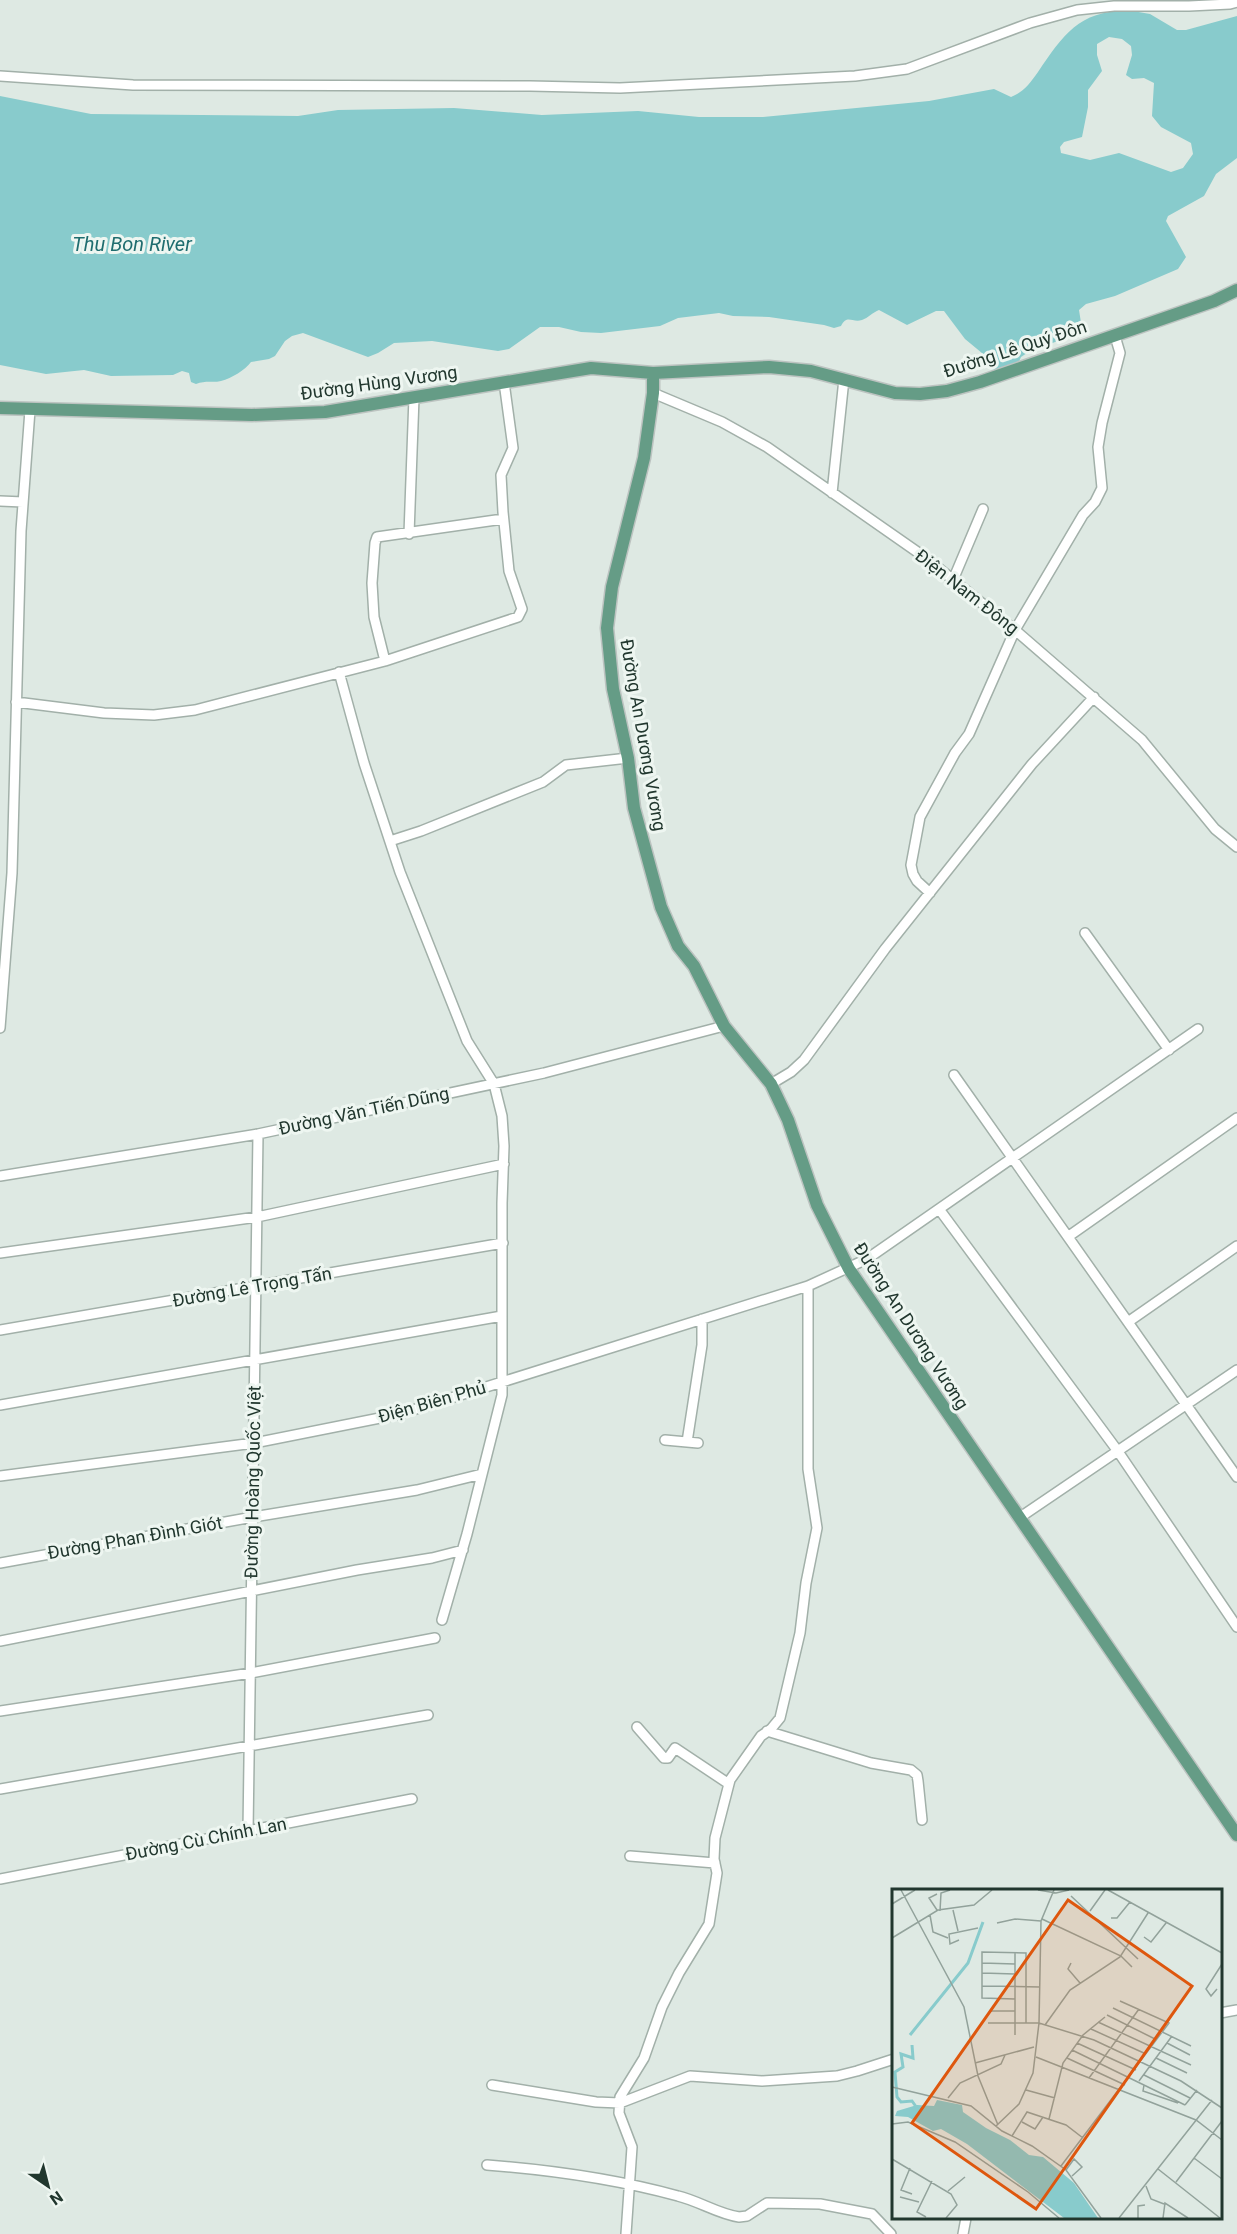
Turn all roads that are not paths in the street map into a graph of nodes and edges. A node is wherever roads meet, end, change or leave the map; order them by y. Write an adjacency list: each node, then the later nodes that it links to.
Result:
1 (1237, 2): 2 (street)
2 (0, 76)
3 (1237, 290): 4 (main road, Đường Lê Quý Đôn)
4 (1115, 336): 6 (main road, Đường Lê Quý Đôn); 19 (street)
5 (653, 373): 6 (main road, Đường Lê Quý Đôn); 7 (main road, Đường Hùng Vương); 8 (main road, Đường An Dương Vương)
6 (844, 380): 12 (street)
7 (504, 382): 9 (main road, Đường Hùng Vương); 16 (street)
8 (653, 393): 12 (street, Điện Nam Đông); 24 (main road, Đường An Dương Vương)
9 (414, 397): 11 (main road, Đường Hùng Vương); 17 (street)
10 (0, 408): 11 (main road, Đường Hùng Vương)
11 (30, 410): 14 (street)
12 (832, 493): 18 (street, Điện Nam Đông)
13 (0, 501): 14 (street)
14 (24, 502): 23 (street)
15 (983, 509): 18 (street)
16 (503, 519): 17 (street); 20 (street)
17 (409, 534): 20 (street)
18 (953, 580): 19 (street, Điện Nam Đông)
19 (1015, 630): 22 (street, Điện Nam Đông); 27 (street)
20 (385, 661): 21 (street)
21 (339, 672): 23 (street); 25 (street)
22 (1094, 697): 26 (street, Điện Nam Đông); 27 (street)
23 (16, 702): 30 (street)
24 (628, 758): 25 (street); 29 (main road, Đường An Dương Vương)
25 (390, 841): 34 (street)
26 (1237, 847)
27 (930, 893): 35 (street)
28 (1086, 933): 32 (street)
29 (724, 1026): 34 (street, Đường Văn Tiến Dũng); 35 (main road, Đường An Dương Vương)
30 (0, 1028)
31 (1198, 1029): 32 (street, Điện Biên Phủ)
32 (1169, 1050): 38 (street, Điện Biên Phủ)
33 (954, 1075): 38 (street)
34 (494, 1084): 37 (street, Đường Văn Tiến Dũng); 39 (street)
35 (771, 1084): 47 (main road, Đường An Dương Vương)
36 (1237, 1118): 43 (street)
37 (258, 1134): 40 (street, Đường Văn Tiến Dũng); 42 (street, Đường Hoàng Quốc Việt)
38 (1012, 1158): 41 (street, Điện Biên Phủ); 43 (street)
39 (504, 1164): 42 (street); 44 (street)
40 (0, 1176)
41 (939, 1209): 47 (street, Điện Biên Phủ); 63 (street)
42 (257, 1217): 46 (street); 49 (street, Đường Hoàng Quốc Việt)
43 (1069, 1236): 52 (street)
44 (503, 1244): 49 (street, Đường Lê Trọng Tấn); 50 (street)
45 (1237, 1246): 52 (street)
46 (0, 1253)
47 (849, 1269): 48 (street, Điện Biên Phủ); 68 (main road, Đường An Dương Vương)
48 (808, 1286): 51 (street, Điện Biên Phủ); 80 (street)
49 (256, 1287): 53 (street, Đường Lê Trọng Tấn); 54 (street, Đường Hoàng Quốc Việt)
50 (502, 1316): 54 (street); 56 (street)
51 (702, 1319): 56 (street, Điện Biên Phủ); 60 (street)
52 (1128, 1322): 58 (street)
53 (0, 1330)
54 (255, 1359): 57 (street); 61 (street, Đường Hoàng Quốc Việt)
55 (1237, 1370): 58 (street)
56 (503, 1381): 61 (street, Điện Biên Phủ); 64 (street)
57 (0, 1405)
58 (1186, 1405): 63 (street); 66 (street)
59 (665, 1440): 60 (street)
60 (687, 1442): 62 (street)
61 (254, 1443): 65 (street, Điện Biên Phủ); 67 (street, Đường Hoàng Quốc Việt)
62 (698, 1443)
63 (1117, 1450): 68 (street); 73 (street)
64 (482, 1474): 67 (street, Đường Phan Đình Giót); 69 (street)
65 (0, 1476)
66 (1237, 1477)
67 (253, 1517): 70 (street, Đường Phan Đình Giót); 71 (street, Đường Hoàng Quốc Việt)
68 (1019, 1518): 87 (main road, Đường An Dương Vương)
69 (463, 1550): 71 (street); 72 (street)
70 (0, 1563)
71 (252, 1591): 75 (street); 76 (street, Đường Hoàng Quốc Việt)
72 (442, 1620)
73 (1237, 1627)
74 (435, 1638): 76 (street)
75 (0, 1641)
76 (250, 1673): 77 (street); 81 (street, Đường Hoàng Quốc Việt)
77 (0, 1711)
78 (428, 1715): 81 (street)
79 (637, 1727): 82 (street)
80 (768, 1731): 82 (street); 85 (street)
81 (250, 1746): 83 (street); 86 (street, Đường Hoàng Quốc Việt)
82 (729, 1784): 89 (street)
83 (0, 1789)
84 (412, 1799): 86 (street, Đường Cù Chính Lan)
85 (921, 1820)
86 (249, 1831): 90 (street, Đường Cù Chính Lan)
87 (1237, 1835)
88 (630, 1856): 89 (street)
89 (715, 1863): 95 (street)
90 (0, 1879)
91 (1237, 2010): 92 (street)
92 (1222, 2013)
93 (892, 2059): 95 (street)
94 (492, 2085): 95 (street)
95 (620, 2103): 97 (street)
96 (488, 2165): 97 (street)
97 (630, 2185): 99 (street); 100 (street)
98 (966, 2219): 101 (street)
99 (626, 2234)
100 (891, 2234)
101 (963, 2234)

